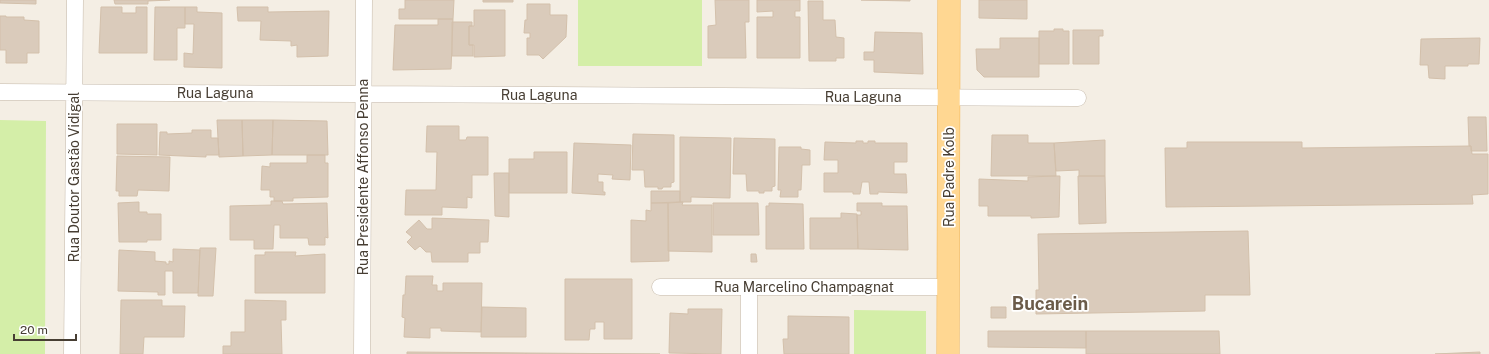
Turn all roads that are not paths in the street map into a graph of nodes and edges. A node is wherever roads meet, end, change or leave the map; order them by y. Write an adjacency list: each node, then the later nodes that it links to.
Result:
1 (75, 0): 5 (street, Rua Doutor Gastão Vidigal)
2 (364, 0): 6 (street, Rua Presidente Affonso Penna)
3 (949, 0): 7 (main road, Rua Padre Kolb)
4 (0, 92): 5 (street, Rua Laguna)
5 (74, 92): 6 (street, Rua Laguna); 12 (street, Rua Doutor Gastão Vidigal)
6 (364, 94): 7 (street, Rua Laguna); 13 (street, Rua Presidente Affonso Penna)
7 (949, 97): 8 (street, Rua Laguna); 10 (main road, Rua Padre Kolb)
8 (1078, 98)
9 (660, 287): 11 (street, Rua Marcelino Champagnat)
10 (949, 287): 11 (street, Rua Marcelino Champagnat); 15 (main road, Rua Padre Kolb)
11 (749, 288): 14 (street)
12 (72, 354)
13 (362, 354)
14 (749, 354)
15 (948, 354)

